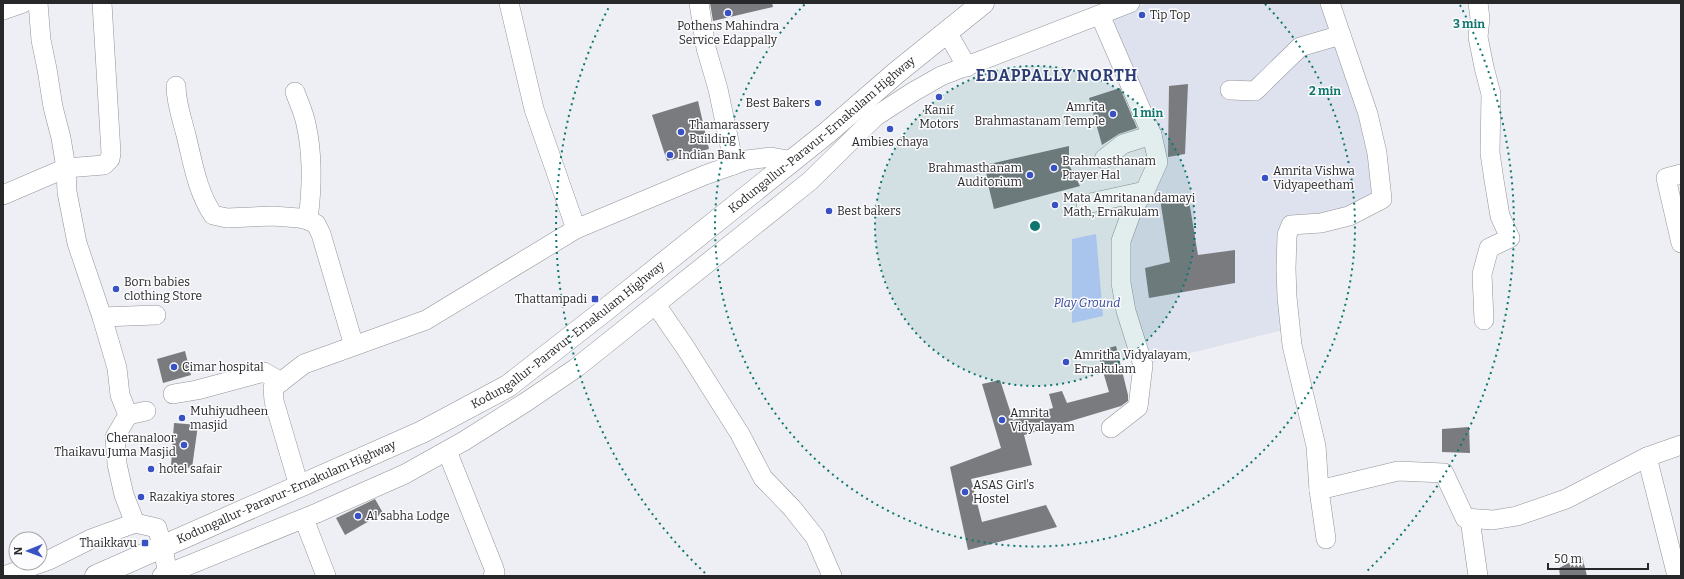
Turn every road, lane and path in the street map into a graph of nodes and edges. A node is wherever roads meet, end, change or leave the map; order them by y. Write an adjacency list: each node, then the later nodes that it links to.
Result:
1 (36, 3): 9 (street); 22 (street)
2 (102, 3): 22 (street)
3 (509, 3): 28 (street)
4 (698, 3): 21 (street)
5 (1130, 3): 10 (street)
6 (1330, 3): 12 (street)
7 (1478, 3): 33 (street)
8 (971, 7): 11 (highway, Kodungallur-Paravur-Ernakulam Highway)
9 (3, 10)
10 (1100, 14): 13 (street); 18 (street)
11 (947, 32): 13 (street); 17 (highway, Kodungallur-Paravur-Ernakulam Highway)
12 (1341, 36): 15 (street); 42 (street)
13 (966, 67): 17 (street)
14 (176, 86): 27 (street)
15 (1230, 90)
16 (296, 92): 27 (street)
17 (871, 108): 20 (highway, Kodungallur-Paravur-Ernakulam Highway); 30 (street)
18 (1152, 135): 19 (street); 24 (street)
19 (1104, 159)
20 (793, 161): 21 (street); 41 (highway, Kodungallur-Paravur-Ernakulam Highway)
21 (734, 165): 28 (street)
22 (66, 168): 25 (street); 32 (street)
23 (1681, 174): 29 (street)
24 (1145, 191): 26 (street); 37 (street)
25 (3, 195)
26 (1086, 204)
27 (308, 220): 34 (street)
28 (576, 229): 34 (street)
29 (1681, 243)
30 (656, 305): 39 (street); 53 (street)
31 (156, 315): 32 (street)
32 (102, 317): 45 (street)
33 (1484, 320)
34 (354, 346): 35 (street)
35 (281, 382): 36 (street); 41 (street)
36 (173, 394)
37 (1111, 428)
38 (1681, 446): 40 (street)
39 (447, 451): 44 (street); 52 (street)
40 (1647, 457): 43 (street); 55 (street)
41 (299, 486): 47 (highway, Kodungallur-Paravur-Ernakulam Highway)
42 (1319, 490): 43 (street); 46 (street)
43 (1470, 518): 54 (street)
44 (304, 519): 48 (street); 51 (street)
45 (135, 523): 47 (street); 49 (street)
46 (1326, 539)
47 (163, 547): 48 (street); 50 (highway, Kodungallur-Paravur-Ernakulam Highway)
48 (166, 575)
49 (4, 576)
50 (96, 576)
51 (326, 576)
52 (493, 576)
53 (832, 576)
54 (1478, 576)
55 (1677, 576)

